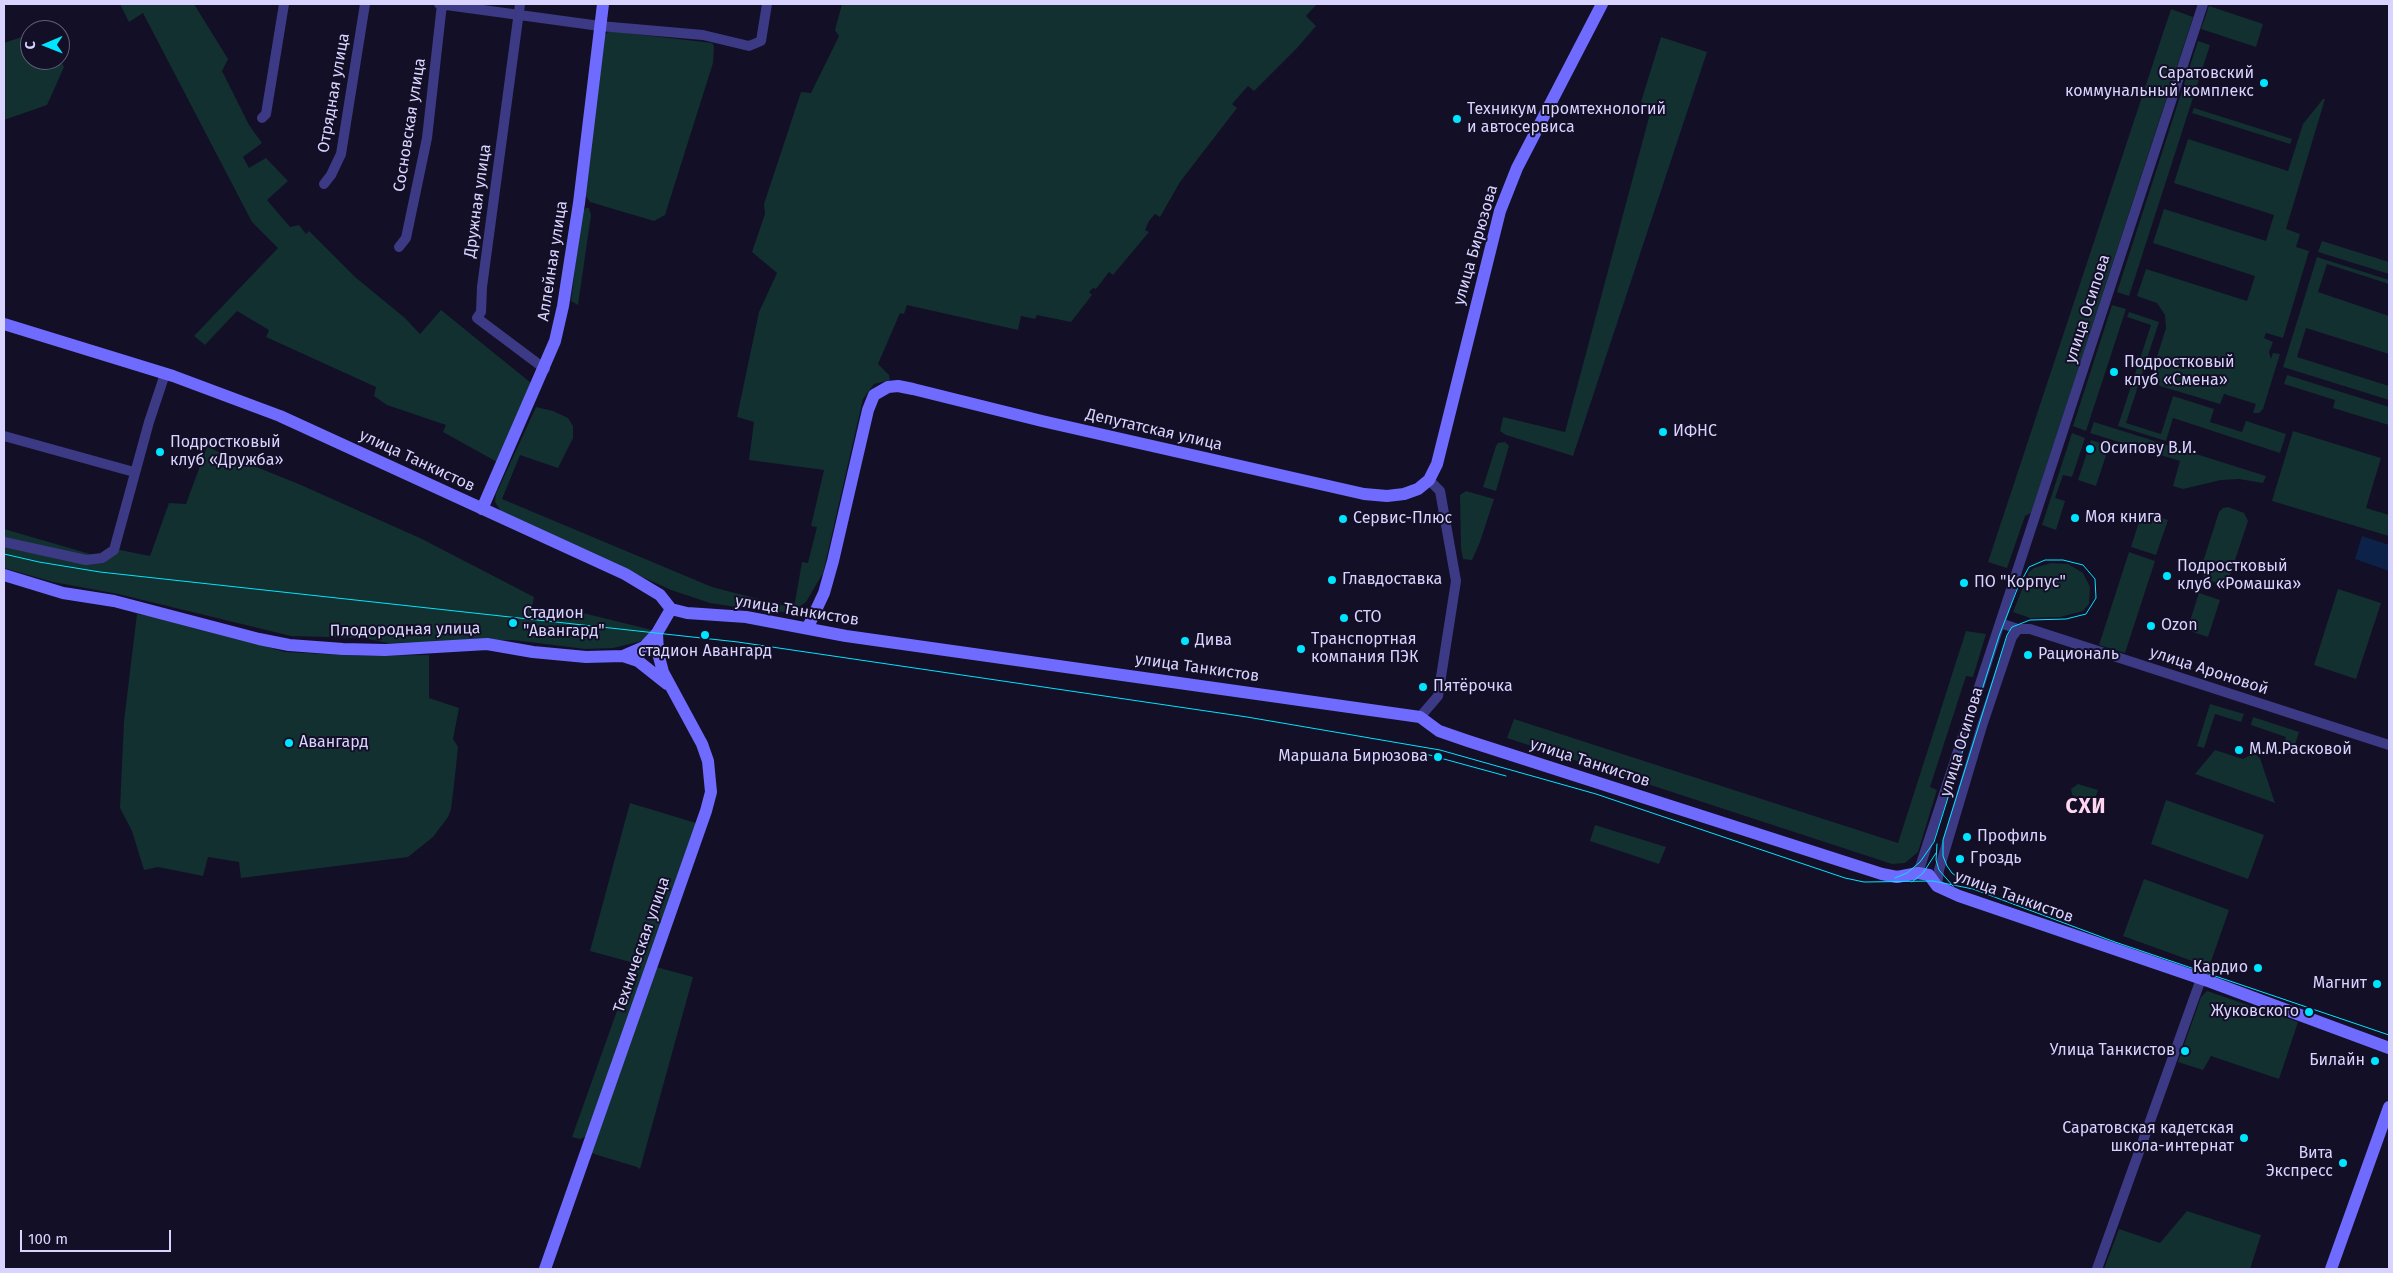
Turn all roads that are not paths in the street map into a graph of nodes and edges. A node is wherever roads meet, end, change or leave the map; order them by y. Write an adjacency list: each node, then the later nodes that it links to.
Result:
1 (284, 4): 11 (street)
2 (365, 4): 12 (street, Отрядная улица)
3 (441, 4): 9 (street); 13 (street, Сосновская улица)
4 (520, 4): 9 (street, Дружная улица)
5 (603, 4): 10 (main road, Аллейная улица)
6 (766, 4): 10 (street)
7 (1602, 4): 19 (main road, улица Бирюзова)
8 (2203, 4): 24 (street, улица Осипова)
9 (519, 15): 10 (street); 15 (street, Дружная улица)
10 (600, 26): 15 (main road, Аллейная улица)
11 (262, 118)
12 (324, 184)
13 (399, 248)
14 (4, 324): 16 (main road, улица Танкистов)
15 (544, 369): 20 (main road, Аллейная улица)
16 (165, 374): 18 (street); 20 (main road, улица Танкистов)
17 (4, 436): 18 (street)
18 (134, 472): 21 (street)
19 (1429, 480): 25 (main road, Депутатская улица); 30 (street)
20 (482, 509): 23 (main road, улица Танкистов)
21 (4, 542)
22 (4, 575): 28 (main road, Плодородная улица)
23 (671, 609): 25 (main road, улица Танкистов); 27 (main road, Плодородная улица)
24 (2000, 623): 26 (street); 32 (street, улица Осипова)
25 (808, 627): 30 (main road, улица Танкистов)
26 (2018, 629): 31 (street, улица Ароновой); 32 (street, улица Осипова)
27 (657, 633): 28 (main road, Плодородная улица); 29 (main road, Техническая улица)
28 (623, 656): 29 (main road)
29 (673, 690): 36 (main road, Техническая улица)
30 (1420, 717): 32 (main road, улица Танкистов)
31 (2389, 744)
32 (1931, 876): 33 (main road, улица Танкистов)
33 (2201, 979): 34 (main road, улица Танкистов); 37 (street)
34 (2389, 1048)
35 (2389, 1107): 38 (main road)
36 (545, 1269)
37 (2097, 1269)
38 (2331, 1269)

